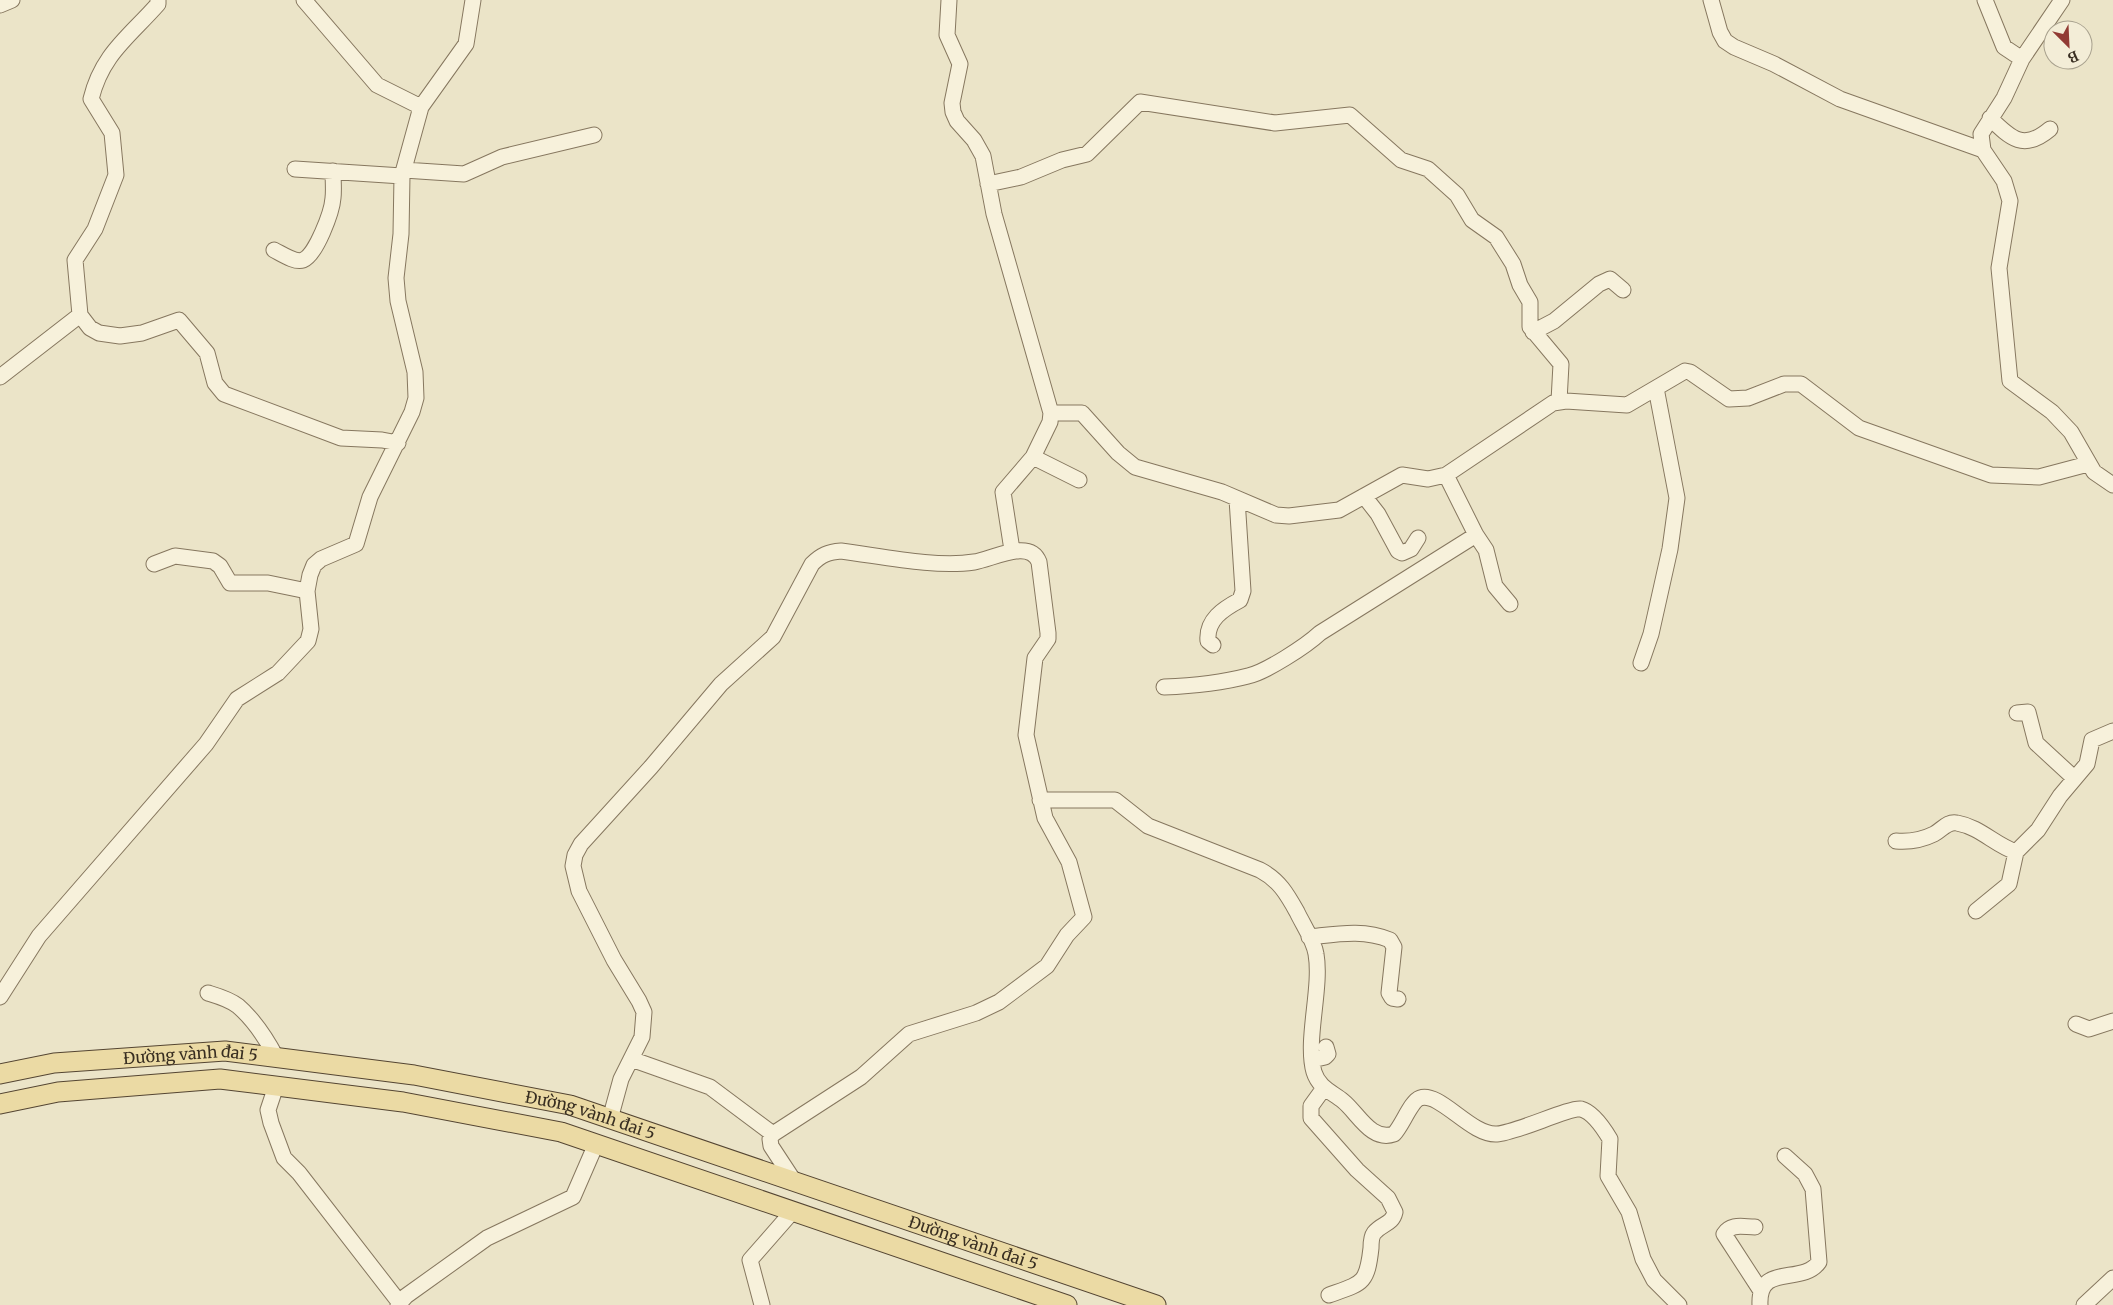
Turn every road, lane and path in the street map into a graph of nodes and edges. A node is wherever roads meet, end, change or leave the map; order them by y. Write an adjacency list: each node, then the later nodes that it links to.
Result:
1 (12, 0): 9 (street)
2 (158, 0): 22 (street)
3 (304, 0): 11 (street)
4 (473, 0): 11 (street)
5 (949, 0): 19 (street)
6 (1711, 0): 15 (street)
7 (1985, 0): 10 (street)
8 (2062, 0): 10 (street)
9 (0, 5)
10 (2022, 59): 12 (street)
11 (421, 107): 18 (street)
12 (1990, 118): 13 (street); 15 (street)
13 (2050, 128)
14 (594, 135): 18 (street)
15 (1983, 150): 30 (street)
16 (295, 169): 17 (street)
17 (333, 171): 18 (street); 20 (street)
18 (403, 173): 28 (street)
19 (988, 184): 23 (street); 27 (street)
20 (274, 250)
21 (1623, 290): 23 (street)
22 (80, 315): 24 (street); 28 (street)
23 (1533, 332): 26 (street)
24 (0, 377)
25 (1656, 388): 26 (street); 30 (street); 43 (street)
26 (1559, 401): 31 (street)
27 (1052, 413): 29 (street); 35 (street)
28 (398, 443): 40 (street)
29 (1033, 457): 32 (street); 38 (street)
30 (2088, 464): 33 (street)
31 (1446, 475): 34 (street); 36 (street)
32 (1079, 480)
33 (2113, 486)
34 (1364, 496): 35 (street); 37 (street)
35 (1237, 499): 42 (street)
36 (1476, 535): 41 (street); 44 (street)
37 (1418, 538)
38 (1012, 550): 48 (street); 60 (street)
39 (154, 564): 40 (street)
40 (307, 591): 54 (street)
41 (1510, 604)
42 (1213, 644)
43 (1641, 663)
44 (1164, 687)
45 (2016, 713): 47 (street)
46 (2113, 731): 47 (street)
47 (2074, 778): 50 (street)
48 (1040, 800): 52 (street); 67 (street)
49 (1896, 841): 50 (street)
50 (2016, 852): 51 (street)
51 (1976, 911)
52 (1309, 937): 55 (street); 61 (street)
53 (208, 993): 59 (street)
54 (0, 998)
55 (1398, 999)
56 (2113, 1021): 57 (street)
57 (2076, 1024)
58 (1326, 1047): 61 (street)
59 (276, 1058): 62 (main road, Đường vành đai 5); 66 (main road, Đường vành đai 5)
60 (631, 1059): 66 (street); 67 (street)
61 (1312, 1060): 64 (street)
62 (0, 1074)
63 (276, 1086): 65 (main road, Đường vành đai 5); 68 (main road, Đường vành đai 5); 77 (street)
64 (1324, 1088): 74 (street); 81 (street)
65 (0, 1104)
66 (610, 1119): 70 (main road, Đường vành đai 5)
67 (773, 1134): 70 (street)
68 (596, 1144): 71 (main road, Đường vành đai 5); 77 (street)
69 (1785, 1156): 75 (street)
70 (794, 1181): 80 (main road, Đường vành đai 5)
71 (793, 1211): 76 (main road, Đường vành đai 5); 78 (street)
72 (1755, 1226): 75 (street)
73 (2113, 1278): 82 (street)
74 (1329, 1295)
75 (1760, 1298)
76 (1032, 1299): 79 (main road, Đường vành đai 5)
77 (398, 1304)
78 (762, 1305)
79 (1067, 1305)
80 (1156, 1305)
81 (1679, 1305)
82 (2084, 1305)

